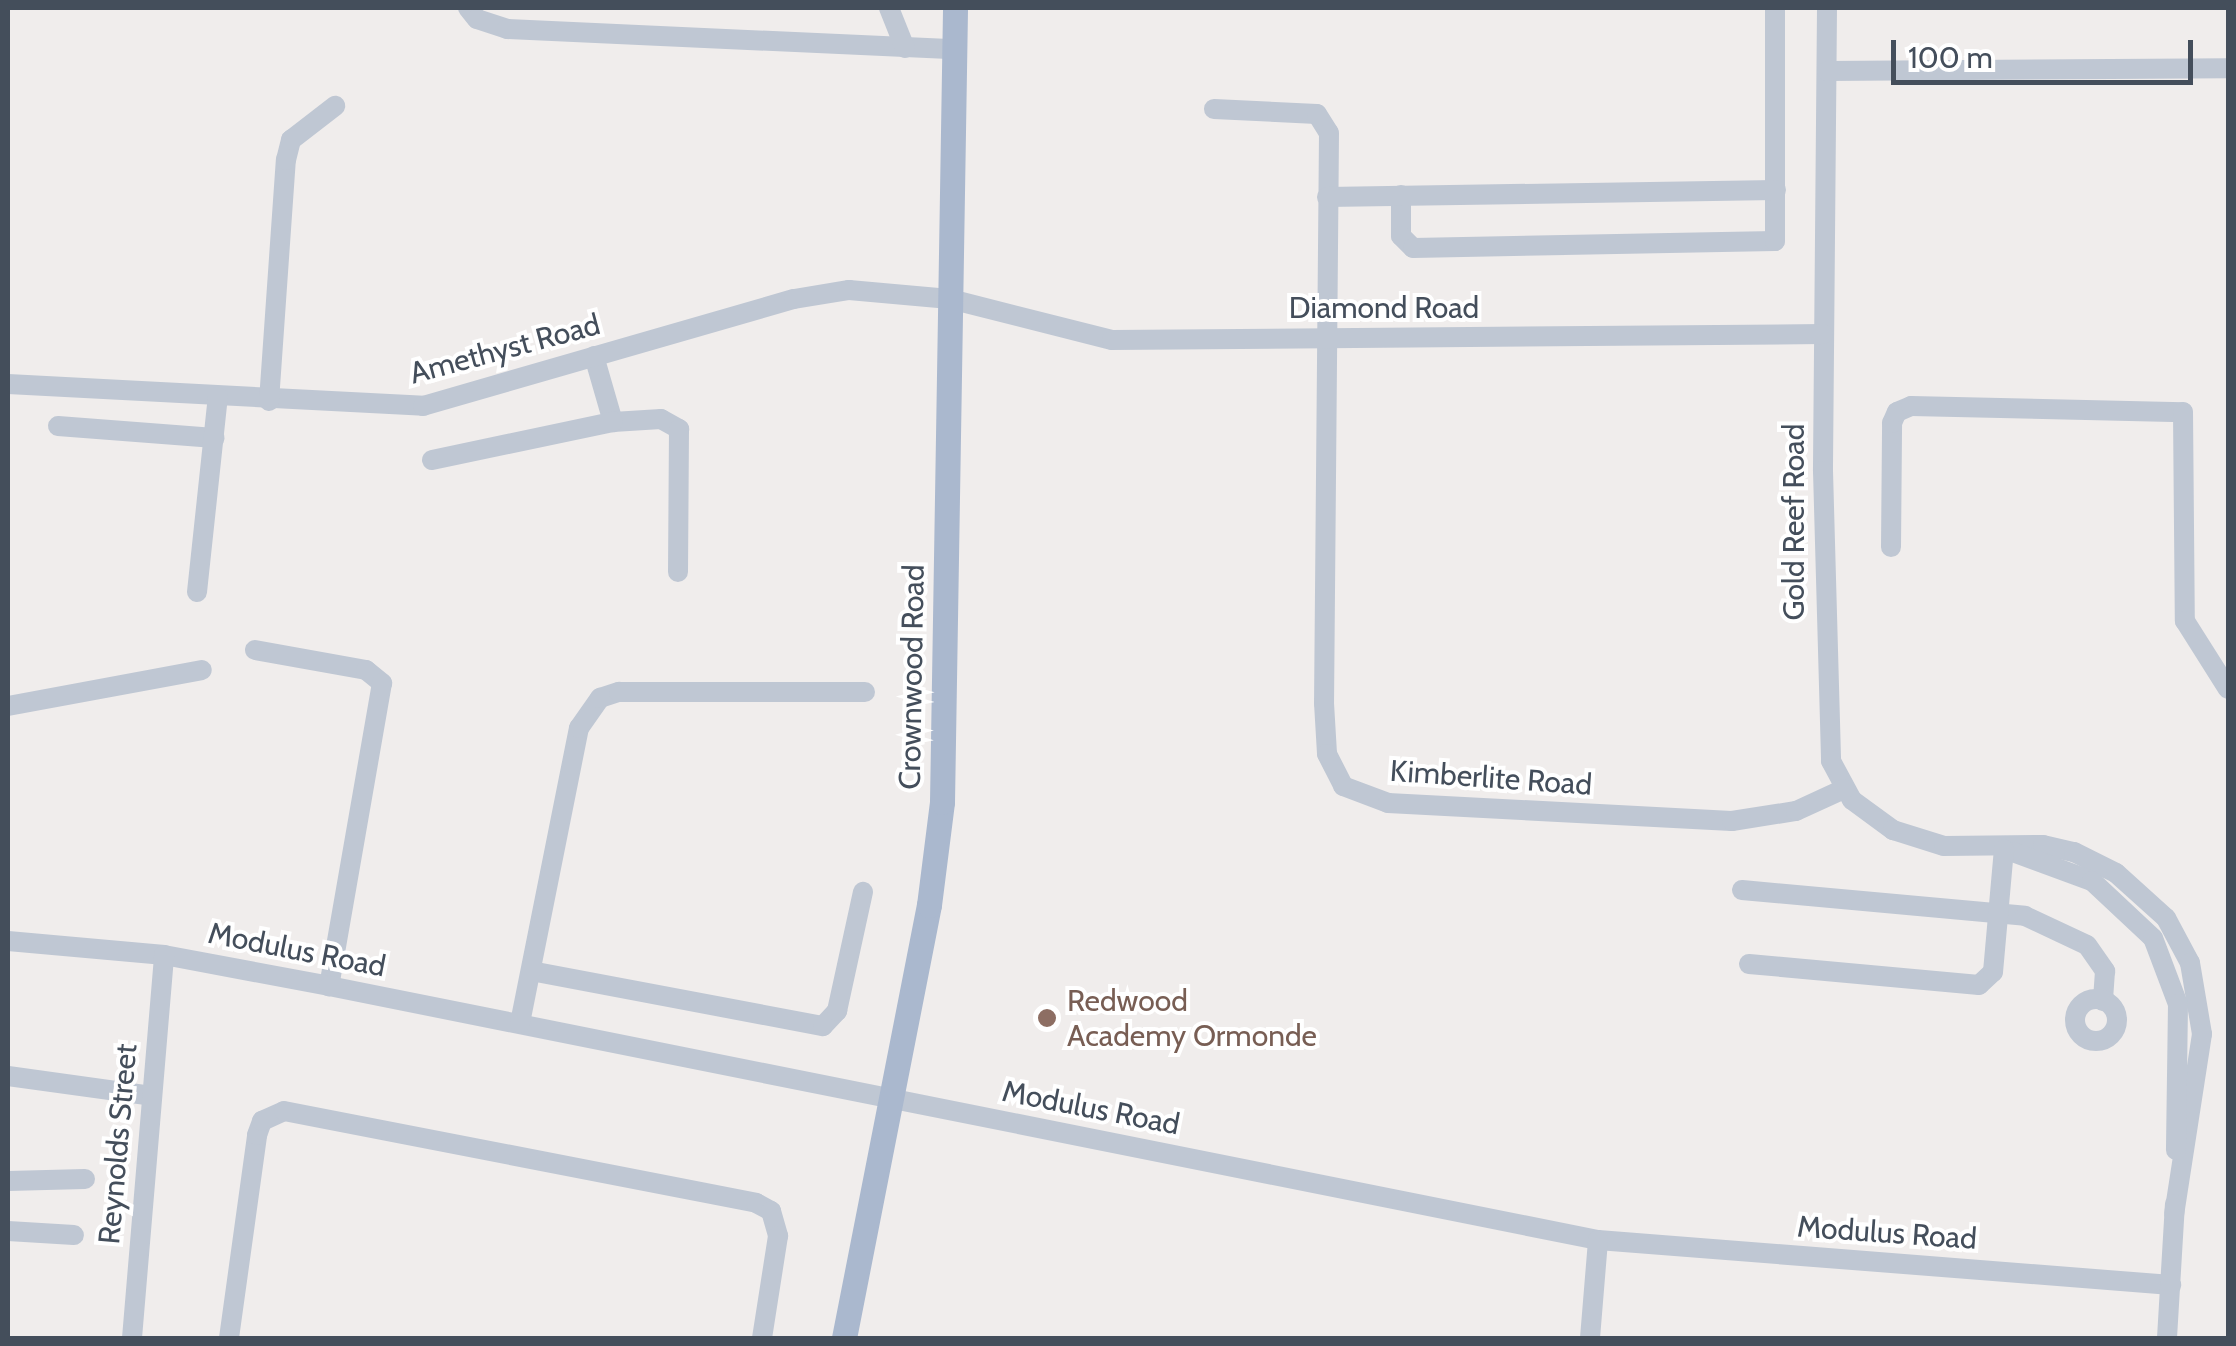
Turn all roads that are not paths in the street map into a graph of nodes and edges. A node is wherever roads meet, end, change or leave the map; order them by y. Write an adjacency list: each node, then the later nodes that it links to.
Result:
1 (468, 8): 6 (street)
2 (890, 8): 6 (street)
3 (955, 8): 7 (main road, Crownwood Road)
4 (1775, 8): 12 (street)
5 (1827, 8): 9 (street, Gold Reef Road)
6 (906, 48): 7 (street)
7 (956, 50): 15 (main road, Crownwood Road)
8 (2228, 68): 9 (street)
9 (1828, 71): 16 (street, Gold Reef Road)
10 (335, 106): 21 (street)
11 (1214, 110): 14 (street, Kimberlite Road)
12 (1776, 190): 13 (street); 13 (street)
13 (1401, 196): 14 (street)
14 (1327, 197): 17 (street, Kimberlite Road)
15 (950, 299): 17 (street, Diamond Road); 18 (street, Amethyst Road); 48 (main road, Crownwood Road)
16 (1823, 334): 17 (street, Diamond Road); 34 (street, Gold Reef Road)
17 (1323, 339): 34 (street, Kimberlite Road)
18 (594, 356): 21 (street, Amethyst Road); 22 (street)
19 (8, 384): 20 (street, Amethyst Road)
20 (218, 397): 21 (street, Amethyst Road); 24 (street)
21 (269, 401)
22 (613, 422): 25 (street); 27 (street)
23 (58, 426): 24 (street)
24 (215, 438): 28 (street)
25 (432, 460)
26 (1891, 547): 31 (street)
27 (678, 572)
28 (197, 592)
29 (255, 650): 43 (street)
30 (202, 670): 33 (street)
31 (2228, 689)
32 (865, 692): 42 (street)
33 (8, 706)
34 (1844, 789): 35 (street)
35 (2005, 849): 38 (street); 54 (street)
36 (1742, 890): 38 (street)
37 (863, 892): 42 (street)
38 (1998, 914): 41 (street); 44 (street)
39 (8, 941): 40 (street, Modulus Road)
40 (164, 955): 43 (street, Modulus Road); 47 (street, Reynolds Street)
41 (1749, 964)
42 (531, 971): 45 (street)
43 (329, 986): 45 (street, Modulus Road)
44 (2103, 1000)
45 (520, 1023): 48 (street, Modulus Road)
46 (8, 1076): 47 (street)
47 (152, 1096): 55 (street, Reynolds Street)
48 (892, 1102): 53 (street, Modulus Road); 58 (main road, Crownwood Road)
49 (85, 1179): 50 (street)
50 (8, 1181)
51 (8, 1231): 52 (street)
52 (74, 1236)
53 (1598, 1240): 54 (street, Modulus Road); 59 (street)
54 (2170, 1285): 60 (street)
55 (132, 1338)
56 (229, 1338): 57 (street)
57 (762, 1338)
58 (844, 1338)
59 (1590, 1338)
60 (2167, 1338)

